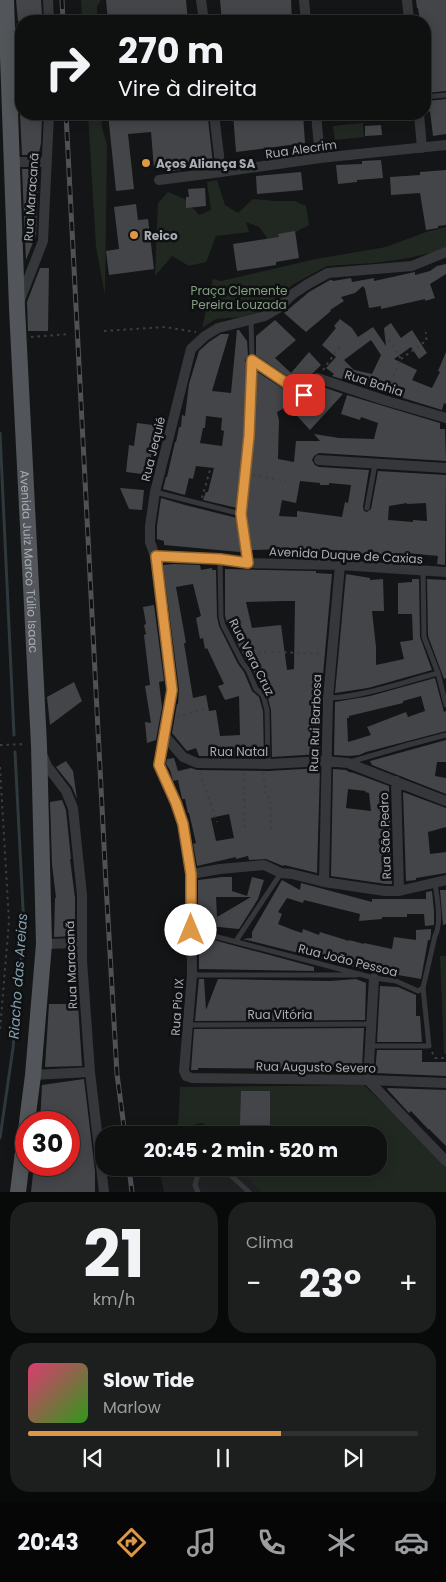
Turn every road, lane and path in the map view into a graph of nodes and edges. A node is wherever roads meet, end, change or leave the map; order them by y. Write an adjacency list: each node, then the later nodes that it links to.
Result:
1 (6, 0): 19 (main road, Avenida Juiz Marco Túlio Isaac)
2 (48, 0): 6 (street)
3 (201, 0): 7 (street)
4 (304, 0): 8 (street)
5 (407, 0): 9 (street)
6 (49, 15)
7 (203, 15)
8 (305, 15)
9 (408, 15)
10 (446, 94): 11 (lane)
11 (431, 96)
12 (49, 120): 20 (street, Rua Maracanã)
13 (215, 120): 21 (street)
14 (317, 120): 18 (street)
15 (420, 120): 17 (street)
16 (446, 145): 17 (street, Rua Alecrim)
17 (422, 148): 18 (street, Rua Alecrim)
18 (320, 158): 21 (street, Rua Alecrim)
19 (11, 162): 20 (street); 24 (main road, Avenida Juiz Marco Túlio Isaac)
20 (47, 162): 24 (street, Rua Maracanã)
21 (221, 172): 22 (street, Rua Alecrim)
22 (159, 180)
23 (446, 252): 25 (street)
24 (17, 308): 31 (main road, Avenida Juiz Marco Túlio Isaac)
25 (251, 319): 29 (street); 34 (lane)
26 (104, 331): 29 (path)
27 (426, 332): 33 (path)
28 (70, 334): 31 (path)
29 (208, 334): 44 (street, Rua Jequié)
30 (385, 334): 33 (path)
31 (18, 337): 64 (main road, Avenida Juiz Marco Túlio Isaac)
32 (340, 345): 35 (path)
33 (401, 359): 36 (path)
34 (252, 360): 35 (street); 42 (lane)
35 (318, 378): 36 (street, Rua Bahia)
36 (384, 400): 37 (street, Rua Bahia)
37 (446, 418)
38 (319, 460): 39 (street)
39 (375, 464): 40 (street); 46 (lane)
40 (446, 468)
41 (210, 470): 45 (path)
42 (246, 474): 43 (path); 47 (lane)
43 (286, 481)
44 (156, 492): 45 (lane); 48 (street, Rua Jequié)
45 (201, 503): 47 (lane)
46 (367, 508)
47 (241, 514): 50 (lane)
48 (156, 556): 49 (street, Avenida Duque de Caxias); 60 (street, Rua Pio IX)
49 (220, 559): 50 (street, Avenida Duque de Caxias); 54 (lane, Rua Vera Cruz)
50 (248, 563): 51 (street, Avenida Duque de Caxias)
51 (340, 565): 52 (street, Avenida Duque de Caxias); 55 (street, Rua Rui Barbosa)
52 (423, 571): 53 (street, Avenida Duque de Caxias); 56 (lane)
53 (446, 572)
54 (238, 653): 55 (path); 69 (lane, Rua Vera Cruz)
55 (331, 654): 57 (street, Rua Rui Barbosa)
56 (438, 673): 57 (lane); 58 (lane)
57 (328, 698): 65 (street, Rua Rui Barbosa)
58 (446, 705)
59 (204, 709): 60 (path)
60 (167, 719): 61 (street, Rua Pio IX)
61 (164, 735): 66 (street, Rua Natal); 77 (street, Rua Pio IX)
62 (446, 736): 68 (lane)
63 (0, 745): 64 (path)
64 (39, 745): 84 (main road, Avenida Juiz Marco Túlio Isaac); 85 (street, Rua Maracanã)
65 (326, 761): 68 (street, Rua Natal); 69 (street, Rua Natal); 79 (street, Rua Rui Barbosa)
66 (197, 763): 67 (street, Rua Natal); 73 (path)
67 (244, 763): 69 (street, Rua Natal); 74 (path)
68 (348, 763): 71 (street, Rua Natal)
69 (265, 764): 75 (path)
70 (0, 767): 91 (path)
71 (396, 781): 72 (street, Rua Natal); 81 (street, Rua São Pedro)
72 (446, 801)
73 (217, 822)
74 (245, 831)
75 (271, 832)
76 (281, 873): 77 (street); 79 (street); 83 (lane)
77 (191, 874): 82 (street, Rua Pio IX)
78 (446, 880): 80 (street)
79 (324, 882): 81 (street)
80 (435, 882): 81 (street); 88 (lane)
81 (399, 891)
82 (191, 930): 83 (lane, Rua João Pessoa); 86 (street, Rua Pio IX)
83 (236, 941): 87 (lane, Rua João Pessoa)
84 (44, 944): 85 (street); 96 (main road, Avenida Juiz Marco Túlio Isaac)
85 (82, 944): 95 (street, Rua Maracanã)
86 (192, 974): 87 (lane); 90 (street, Rua Pio IX)
87 (369, 976): 88 (lane, Rua João Pessoa); 89 (street)
88 (424, 988): 93 (lane)
89 (371, 1024): 90 (lane, Rua Vitória); 92 (street)
90 (188, 1025): 97 (street, Rua Pio IX)
91 (0, 1030)
92 (370, 1046): 93 (lane); 98 (street)
93 (429, 1046): 94 (path)
94 (446, 1058)
95 (90, 1072): 96 (street); 106 (street, Rua Maracanã)
96 (33, 1075): 100 (main road, Avenida Juiz Marco Túlio Isaac)
97 (186, 1076): 98 (street, Rua Augusto Severo)
98 (368, 1080): 99 (street, Rua Augusto Severo); 101 (street)
99 (446, 1083)
100 (28, 1111)
101 (446, 1161)
102 (20, 1176): 105 (main road)
103 (197, 1176): 107 (lane)
104 (231, 1176): 108 (lane)
105 (18, 1192)
106 (104, 1192)
107 (198, 1192)
108 (248, 1192)

